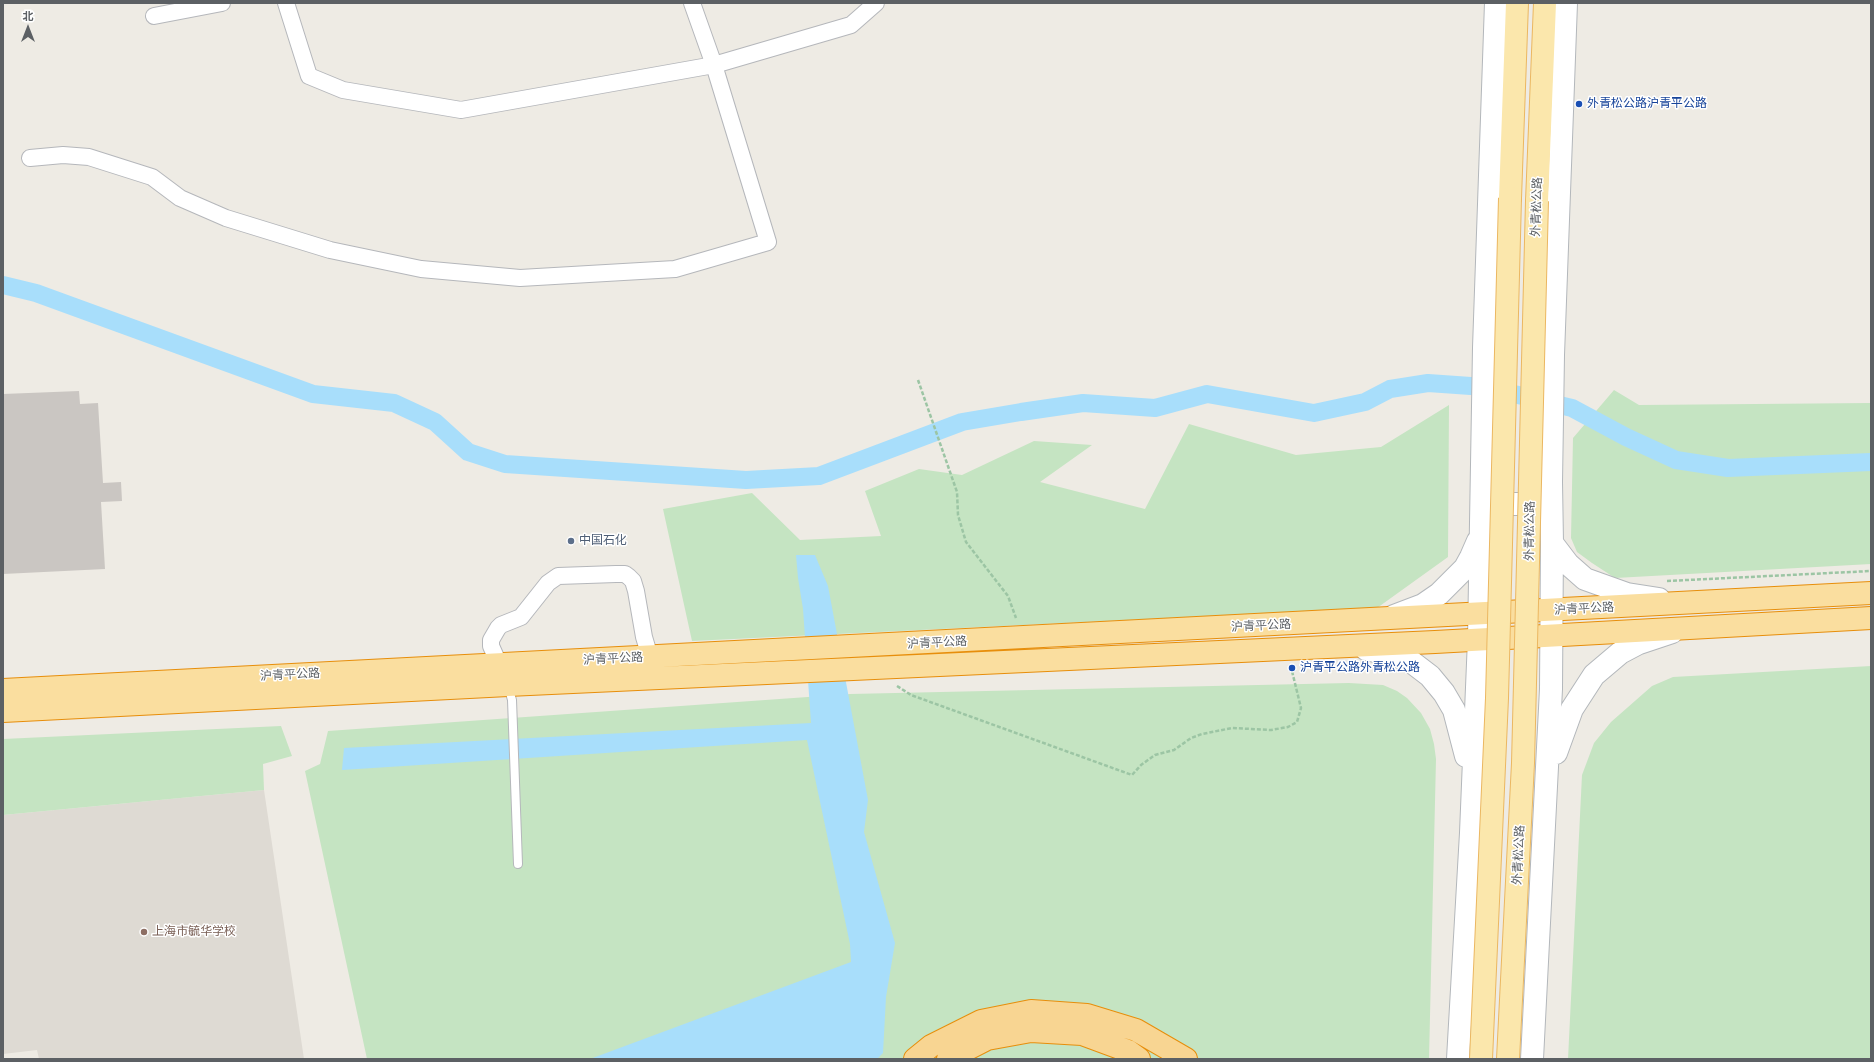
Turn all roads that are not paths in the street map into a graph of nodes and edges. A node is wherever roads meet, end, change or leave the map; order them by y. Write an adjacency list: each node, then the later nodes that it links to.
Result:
1 (222, 3): 9 (street)
2 (286, 3): 10 (street)
3 (692, 3): 10 (street)
4 (876, 3): 10 (street)
5 (1496, 3): 12 (main road)
6 (1517, 3): 42 (main road, bridge)
7 (1545, 3): 43 (main road, 外青松公路, bridge)
8 (1566, 3): 13 (main road)
9 (154, 16)
10 (714, 65): 11 (street)
11 (30, 158)
12 (1482, 478): 13 (main road); 14 (main road)
13 (1551, 482): 15 (main road); 22 (main road)
14 (1481, 512): 19 (main road); 21 (main road); 22 (main road)
15 (1552, 543): 17 (main road); 18 (main road)
16 (1871, 593): 17 (highway, 沪青平公路)
17 (1712, 601): 18 (highway, 沪青平公路)
18 (1552, 610): 22 (highway, 沪青平公路); 24 (main road)
19 (1479, 614): 21 (highway, 沪青平公路); 22 (highway, 沪青平公路); 25 (main road)
20 (1871, 618): 23 (highway, 沪青平公路)
21 (1388, 619): 27 (highway, 沪青平公路)
22 (1506, 625): 24 (highway, 沪青平公路); 25 (highway, 沪青平公路); 33 (main road); 34 (main road)
23 (1685, 628): 24 (highway, 沪青平公路); 34 (main road)
24 (1552, 635): 34 (main road)
25 (1479, 639): 26 (highway, 沪青平公路); 33 (main road)
26 (1339, 646): 29 (highway, 沪青平公路); 35 (main road)
27 (650, 657): 28 (highway, 沪青平公路); 28 (street)
28 (500, 664): 29 (street); 31 (highway, 沪青平公路)
29 (508, 685): 31 (highway, 沪青平公路); 36 (lane)
30 (3, 690): 31 (highway, 沪青平公路)
31 (204, 690): 32 (highway, 沪青平公路)
32 (3, 711)
33 (1474, 763): 35 (main road)
34 (1547, 781): 44 (main road)
35 (1471, 817): 41 (main road)
36 (518, 864)
37 (915, 1059): 40 (highway)
38 (948, 1059): 39 (highway)
39 (1139, 1059)
40 (1186, 1059)
41 (1458, 1059)
42 (1481, 1059)
43 (1508, 1059)
44 (1532, 1059)

